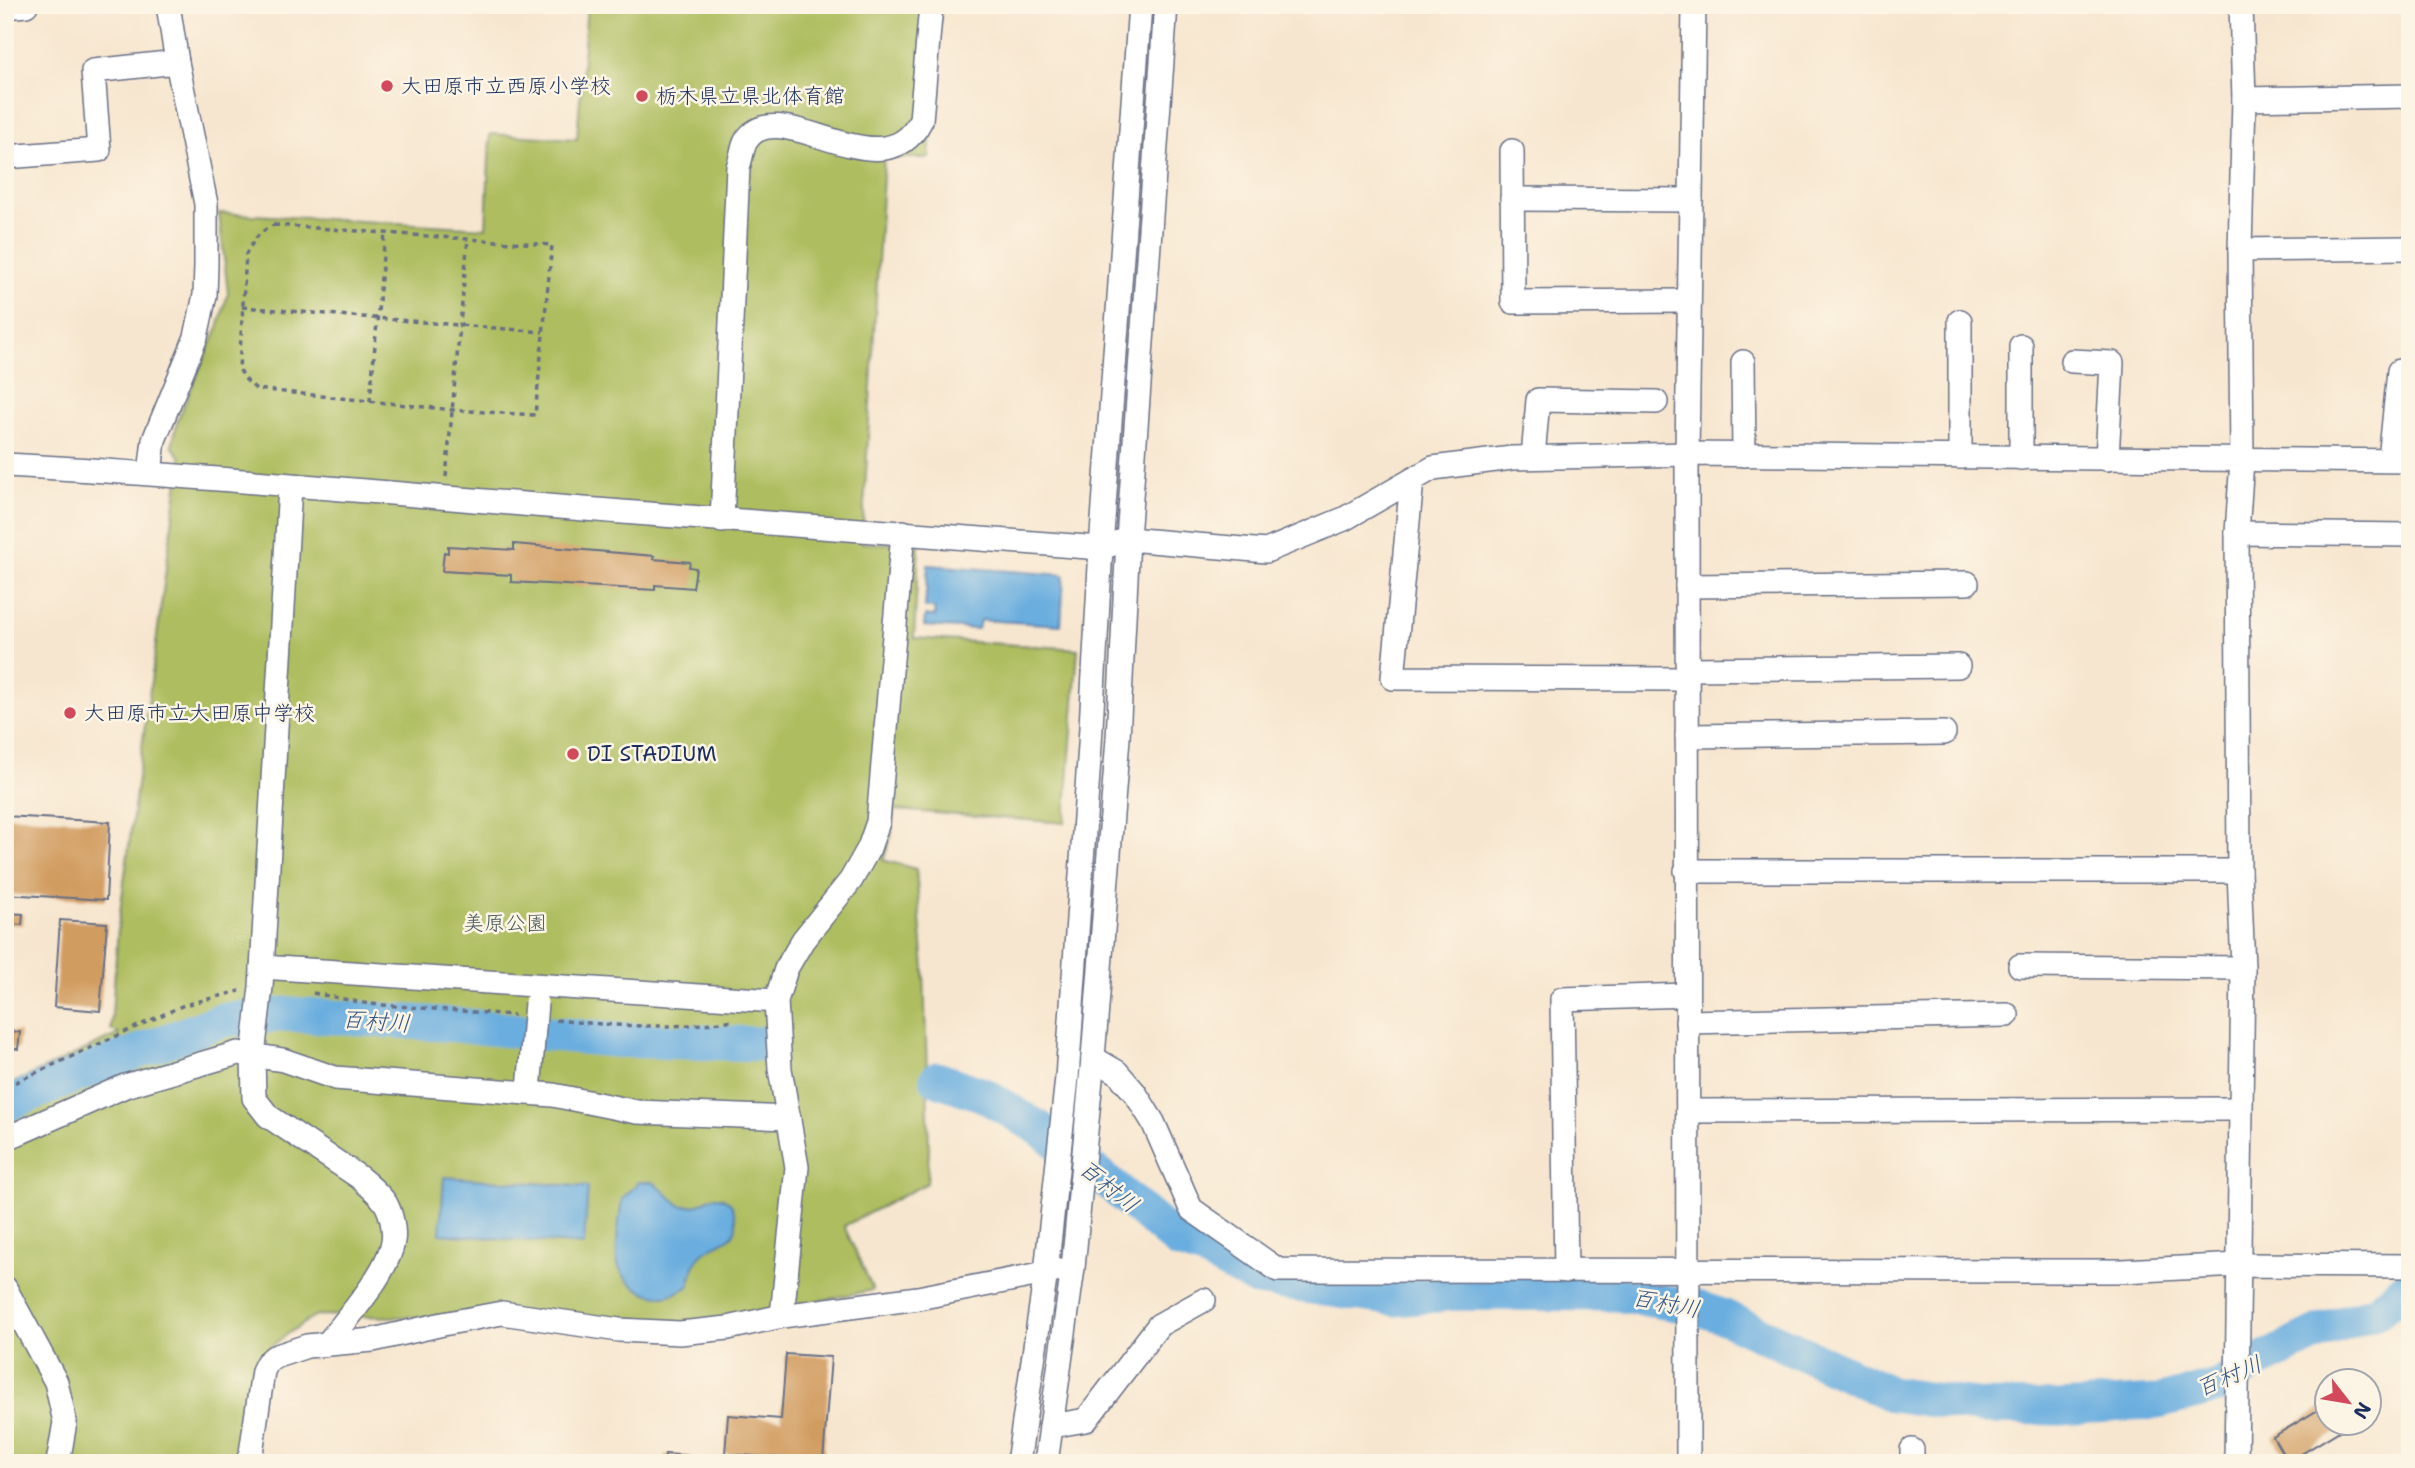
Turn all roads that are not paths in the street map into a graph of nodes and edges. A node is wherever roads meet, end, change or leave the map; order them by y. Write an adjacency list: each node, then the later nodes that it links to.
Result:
1 (26, 5): 8 (street)
2 (168, 5): 9 (street)
3 (931, 5): 37 (street)
4 (1140, 5): 42 (street)
5 (1166, 5): 41 (street)
6 (1695, 5): 15 (street)
7 (2241, 5): 11 (street)
8 (5, 6)
9 (177, 62): 13 (street); 34 (street)
10 (2410, 96): 11 (street)
11 (2244, 99): 17 (street)
12 (1512, 151): 14 (street)
13 (5, 157)
14 (1512, 200): 15 (street); 18 (street)
15 (1691, 200): 18 (street)
16 (2410, 248): 17 (street)
17 (2241, 250): 31 (street)
18 (1689, 301): 25 (street)
19 (1960, 321): 28 (street)
20 (2021, 346): 29 (street)
21 (2072, 361): 30 (street)
22 (1743, 362): 26 (street)
23 (2399, 371): 32 (street)
24 (1656, 402): 27 (street)
25 (1687, 454): 26 (street); 27 (street); 44 (street)
26 (1744, 455): 28 (street)
27 (1533, 457): 35 (street)
28 (1960, 457): 29 (street)
29 (2021, 458): 30 (street)
30 (2106, 458): 31 (street)
31 (2242, 460): 32 (street); 39 (street)
32 (2400, 461)
33 (5, 465): 34 (street)
34 (150, 473): 36 (street)
35 (1412, 480): 41 (street); 46 (street)
36 (290, 486): 37 (street); 53 (street)
37 (723, 521): 38 (street)
38 (903, 532): 42 (street); 56 (street)
39 (2237, 533): 40 (street); 49 (street)
40 (2410, 535)
41 (1128, 539): 42 (street); 60 (street)
42 (1101, 548): 70 (street)
43 (1967, 583): 44 (street)
44 (1687, 586): 46 (street)
45 (1958, 666): 46 (street)
46 (1687, 674): 48 (street)
47 (1944, 733): 48 (street)
48 (1687, 736): 50 (street)
49 (2239, 871): 50 (street); 52 (street)
50 (1686, 872): 55 (street)
51 (2020, 966): 52 (street)
52 (2243, 968): 62 (street)
53 (262, 977): 54 (street); 59 (street)
54 (537, 994): 56 (street); 61 (street, bridge)
55 (1687, 995): 58 (street); 69 (street)
56 (776, 1001): 64 (street)
57 (2007, 1015): 58 (street)
58 (1687, 1023): 63 (street)
59 (253, 1055): 61 (street); 65 (street); 75 (street)
60 (1093, 1058): 68 (street); 69 (street)
61 (529, 1092): 64 (street)
62 (2240, 1109): 63 (street); 66 (street)
63 (1688, 1111): 71 (street)
64 (789, 1118): 74 (street)
65 (5, 1139)
66 (2239, 1265): 67 (street); 71 (street); 77 (street)
67 (2402, 1266)
68 (1073, 1268): 70 (street); 76 (street)
69 (1566, 1270): 71 (street)
70 (1046, 1272): 74 (street); 80 (street)
71 (1688, 1280): 82 (street)
72 (5, 1288): 78 (street)
73 (1205, 1300): 76 (street)
74 (782, 1316): 75 (street)
75 (327, 1345): 79 (street)
76 (1051, 1426): 81 (street)
77 (2236, 1455)
78 (58, 1463)
79 (247, 1463)
80 (1018, 1463)
81 (1046, 1463)
82 (1688, 1463)

